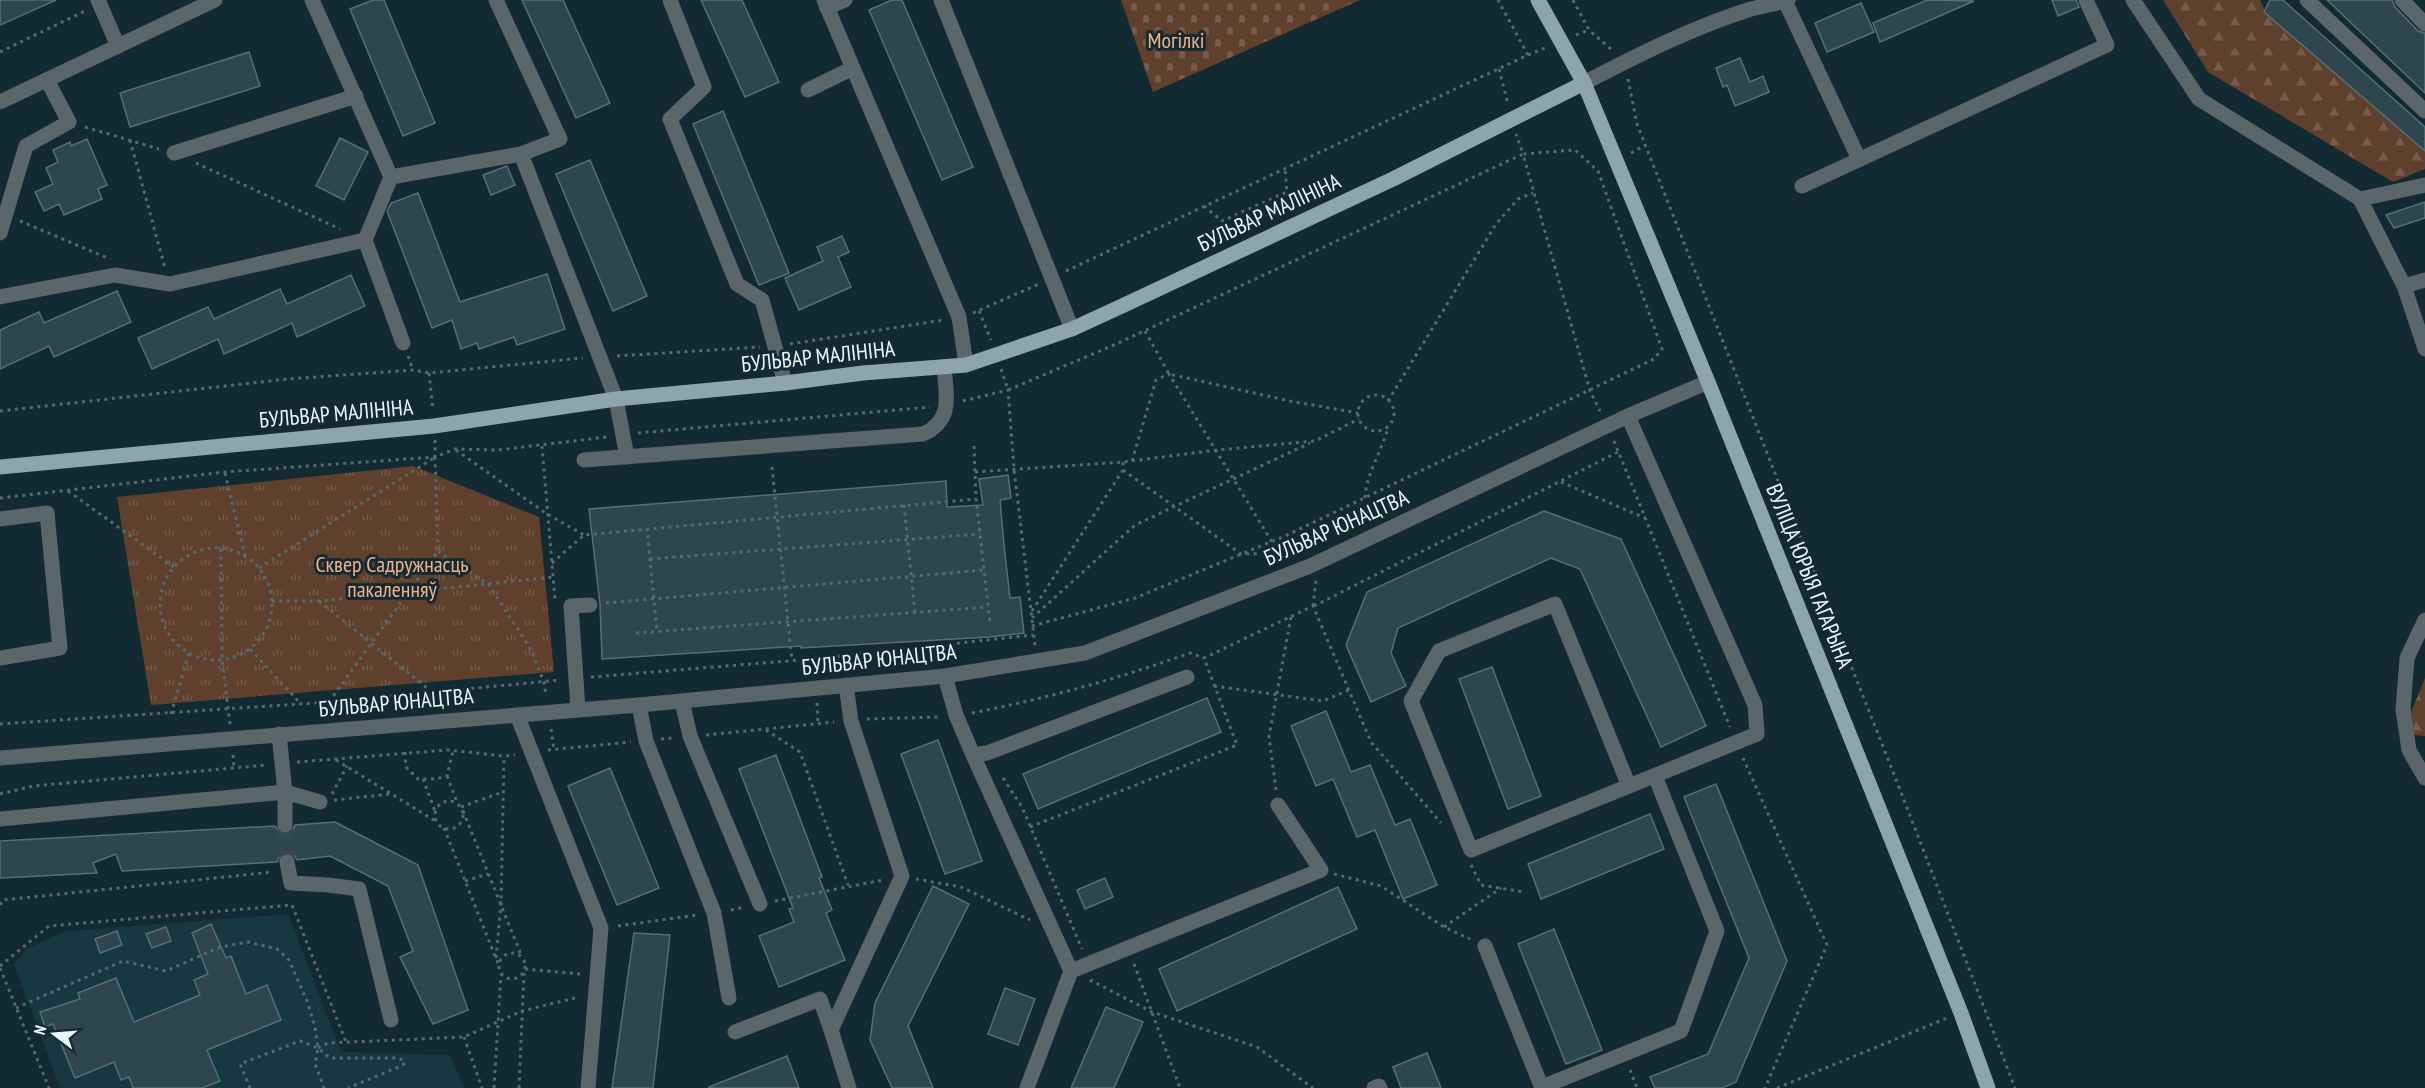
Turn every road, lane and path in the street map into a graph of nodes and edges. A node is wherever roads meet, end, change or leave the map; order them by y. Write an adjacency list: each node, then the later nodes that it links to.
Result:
1 (215, 0): 18 (street)
2 (312, 0): 26 (street)
3 (496, 0): 33 (street)
4 (670, 0): 57 (street)
5 (846, 0): 16 (street)
6 (941, 0): 47 (street)
7 (1498, 0): 22 (path)
8 (1538, 0): 24 (main road, ВУЛІЦА ЮРЫЯ ГАГАРЫНА)
9 (1573, 0): 20 (path)
10 (2086, 0): 35 (street)
11 (2133, 0): 41 (street)
12 (2307, 0): 28 (street)
13 (2402, 0): 17 (street)
14 (1786, 1): 20 (street); 35 (street)
15 (99, 2): 18 (street); 19 (path)
16 (825, 4): 21 (street)
17 (2425, 24)
18 (118, 46): 23 (street)
19 (0, 52)
20 (1625, 62): 24 (street); 269 (path)
21 (853, 68): 25 (street); 52 (street)
22 (1499, 69): 29 (path); 36 (path)
23 (47, 80): 27 (street); 30 (street)
24 (1584, 83): 29 (main road, БУЛЬВАР МАЛІНІНА); 64 (main road, ВУЛІЦА ЮРЫЯ ГАГАРЫНА)
25 (808, 90)
26 (356, 96): 32 (street); 37 (street)
27 (0, 102)
28 (2425, 111)
29 (1512, 119): 34 (path); 53 (main road, БУЛЬВАР МАЛІНІНА)
30 (69, 122): 31 (path); 43 (street)
31 (130, 140): 32 (path); 49 (path)
32 (174, 153): 45 (path)
33 (522, 154): 37 (street); 59 (street)
34 (1523, 154): 40 (path); 54 (path); 66 (path)
35 (1859, 159): 39 (street)
36 (1285, 169): 42 (path); 42 (path)
37 (391, 177): 45 (street)
38 (2425, 185): 41 (street)
39 (1802, 186)
40 (1533, 193): 66 (path); 68 (path)
41 (2360, 199): 50 (street)
42 (1204, 206): 47 (path)
43 (5, 215): 44 (street); 46 (path)
44 (0, 233)
45 (364, 240): 49 (street); 55 (street)
46 (115, 261)
47 (1051, 278): 52 (path); 53 (street)
48 (2425, 280): 50 (street)
49 (170, 285): 51 (street)
50 (2404, 286): 58 (street)
51 (0, 297)
52 (959, 317): 57 (path); 60 (street)
53 (1072, 329): 60 (main road, БУЛЬВАР МАЛІНІНА)
54 (1145, 331): 56 (path); 63 (path)
55 (403, 343)
56 (1114, 345)
57 (775, 346): 59 (path); 65 (street)
58 (2424, 346)
59 (600, 357): 62 (path); 67 (street)
60 (966, 365): 61 (main road, БУЛЬВАР МАЛІНІНА)
61 (944, 367): 65 (main road, БУЛЬВАР МАЛІНІНА); 69 (street)
62 (429, 373): 70 (path); 74 (path)
63 (1169, 374): 71 (path); 82 (path); 87 (path)
64 (1708, 381): 72 (street, БУЛЬВАР ЮНАЦТВА); 268 (main road, ВУЛІЦА ЮРЫЯ ГАГАРЫНА)
65 (785, 383): 67 (main road, БУЛЬВАР МАЛІНІНА)
66 (1590, 391): 75 (path); 99 (path)
67 (616, 399): 74 (main road, БУЛЬВАР МАЛІНІНА); 77 (street)
68 (1388, 401): 71 (path); 76 (path)
69 (946, 405): 77 (path); 84 (street); 91 (path)
70 (0, 411)
71 (1358, 413): 73 (path)
72 (1628, 416): 75 (street, БУЛЬВАР ЮНАЦТВА); 193 (street)
73 (1359, 418): 76 (path); 78 (path)
74 (434, 426): 85 (path); 89 (main road, БУЛЬВАР МАЛІНІНА)
75 (1607, 426): 153 (street, БУЛЬВАР ЮНАЦТВА)
76 (1388, 427): 99 (path)
77 (623, 435): 79 (path); 84 (street)
78 (1315, 441): 82 (path); 95 (path)
79 (542, 446): 81 (path); 103 (path)
80 (974, 446): 94 (path)
81 (455, 449): 85 (path); 103 (path)
82 (1217, 450): 87 (path); 95 (path)
83 (1618, 452): 96 (path)
84 (627, 457): 86 (street)
85 (435, 458): 93 (path); 114 (path); 121 (path)
86 (584, 460)
87 (1132, 461): 88 (path)
88 (1123, 462): 91 (path); 92 (path)
89 (0, 467)
90 (772, 467): 104 (path)
91 (1014, 469): 94 (path); 136 (path)
92 (1123, 470): 102 (path); 136 (path)
93 (225, 472): 97 (path); 117 (path)
94 (975, 472): 100 (path)
95 (1233, 479): 102 (path); 111 (path)
96 (1560, 481): 105 (path); 133 (path)
97 (67, 490): 98 (path); 120 (path)
98 (0, 498)
99 (1365, 498): 111 (path)
100 (976, 499): 101 (path); 108 (path)
101 (904, 505): 104 (path); 110 (path)
102 (1175, 507): 116 (path); 138 (path)
103 (547, 514): 109 (path); 119 (path)
104 (777, 516): 107 (path); 113 (path)
105 (1645, 518)
106 (0, 519): 149 (street)
107 (647, 528): 109 (path); 118 (path)
108 (980, 534): 110 (path); 122 (path)
109 (584, 535): 119 (path)
110 (908, 539): 113 (path); 123 (path)
111 (1272, 542): 116 (path)
112 (221, 549): 117 (path); 120 (path); 151 (path)
113 (781, 549): 118 (path); 126 (path)
114 (438, 551): 125 (path); 127 (path)
115 (1300, 552): 116 (path)
116 (1241, 554): 142 (path)
117 (245, 556): 121 (path)
118 (650, 559): 128 (path)
119 (552, 563): 124 (path)
120 (174, 567): 148 (path)
121 (259, 568): 130 (path)
122 (984, 570): 123 (path); 134 (path)
123 (911, 576): 126 (path); 135 (path)
124 (554, 577): 125 (path); 129 (path)
125 (489, 585): 127 (path); 157 (path)
126 (786, 586): 128 (path); 140 (path)
127 (406, 593): 131 (path); 146 (path)
128 (654, 598): 132 (path); 143 (path)
129 (555, 600)
130 (272, 601): 131 (path); 147 (path)
131 (319, 601): 146 (path)
132 (590, 604): 156 (street)
133 (1314, 606): 137 (path); 160 (path)
134 (988, 607): 135 (path); 141 (path)
135 (915, 613): 140 (path)
136 (1031, 613): 138 (path)
137 (1291, 617): 150 (path); 162 (path)
138 (1031, 619): 142 (path)
139 (2425, 620): 194 (street)
140 (789, 622): 143 (path); 152 (path)
141 (990, 622)
142 (1032, 626): 145 (path)
143 (657, 632): 144 (path)
144 (636, 633)
145 (1033, 635): 152 (path); 153 (path)
146 (371, 643): 161 (path); 164 (path)
147 (250, 649): 151 (path); 165 (path)
148 (189, 653): 151 (path); 170 (path)
149 (0, 658)
150 (1204, 658): 159 (path); 174 (path)
151 (222, 660): 167 (path)
152 (792, 661): 156 (path)
153 (1037, 661): 154 (street, БУЛЬВАР ЮНАЦТВА)
154 (945, 676): 158 (street, БУЛЬВАР ЮНАЦТВА); 172 (street)
155 (1187, 677): 185 (street)
156 (576, 678): 157 (path); 168 (street)
157 (544, 682): 161 (path); 169 (path)
158 (846, 685): 163 (street, БУЛЬВАР ЮНАЦТВА); 173 (street)
159 (1214, 686): 162 (path); 209 (path)
160 (1349, 690): 162 (path); 211 (path)
161 (433, 693): 164 (path)
162 (1276, 695): 203 (path)
163 (682, 701): 166 (street, БУЛЬВАР ЮНАЦТВА); 178 (street)
164 (329, 702): 165 (path)
165 (300, 704): 167 (path)
166 (639, 705): 168 (street, БУЛЬВАР ЮНАЦТВА); 180 (street)
167 (229, 709): 170 (path); 179 (path)
168 (578, 709): 169 (street, БУЛЬВАР ЮНАЦТВА)
169 (548, 712): 171 (street, БУЛЬВАР ЮНАЦТВА); 181 (path)
170 (171, 714): 175 (path)
171 (517, 715): 177 (street, БУЛЬВАР ЮНАЦТВА); 184 (street)
172 (956, 715): 173 (path); 185 (street)
173 (851, 721): 176 (path); 216 (street)
174 (973, 723)
175 (0, 724)
176 (764, 729): 178 (path); 218 (path)
177 (279, 734): 179 (street, БУЛЬВАР ЮНАЦТВА); 189 (street)
178 (690, 736): 180 (path); 222 (street)
179 (232, 739): 187 (street, БУЛЬВАР ЮНАЦТВА); 191 (path)
180 (646, 741): 181 (path); 224 (street)
181 (554, 750): 184 (path)
182 (453, 751): 183 (path); 186 (path); 192 (path)
183 (405, 752): 188 (path); 195 (path)
184 (531, 752): 186 (path); 226 (street)
185 (980, 754): 209 (path); 227 (street)
186 (504, 756): 198 (path)
187 (0, 758)
188 (335, 759): 189 (path); 190 (path)
189 (281, 764): 191 (path); 197 (street)
190 (347, 766): 200 (path); 200 (path)
191 (234, 768): 199 (path)
192 (447, 776): 195 (path); 202 (path)
193 (1655, 776): 196 (street); 266 (street)
194 (2425, 778)
195 (423, 779): 205 (path)
196 (1629, 786): 196 (street)
197 (285, 792): 201 (street); 206 (street); 208 (street)
198 (503, 792): 202 (path); 221 (path)
199 (0, 794)
200 (391, 794): 207 (path)
201 (320, 802)
202 (459, 805): 204 (path); 205 (path)
203 (1278, 805): 214 (street)
204 (463, 812): 210 (path); 215 (path)
205 (435, 813): 207 (path)
206 (0, 819)
207 (437, 822): 210 (path)
208 (285, 825)
209 (1030, 827): 232 (path)
210 (444, 828): 217 (path)
211 (1444, 828)
212 (1468, 860): 219 (path)
213 (287, 866): 223 (path); 244 (street)
214 (1321, 870): 225 (path); 229 (street)
215 (488, 874): 217 (path); 221 (path)
216 (902, 876): 218 (path); 227 (path); 247 (street)
217 (465, 881): 231 (path)
218 (849, 885): 222 (path)
219 (1501, 888): 220 (path); 225 (path)
220 (1524, 892)
221 (501, 904): 230 (path); 231 (path)
222 (760, 904): 224 (path)
223 (0, 905)
224 (714, 913): 226 (path); 240 (street)
225 (1444, 927): 228 (path)
226 (601, 928): 238 (street)
227 (1053, 931): 236 (street)
228 (1485, 946): 266 (street)
229 (1128, 948): 232 (street); 243 (path)
230 (522, 957): 233 (path); 235 (path)
231 (496, 958): 233 (path)
232 (1088, 964): 236 (street)
233 (499, 966): 237 (path)
234 (0, 967): 241 (path); 250 (path)
235 (524, 971): 237 (path); 238 (path); 242 (path)
236 (1071, 971): 243 (path); 261 (street)
237 (501, 974): 245 (path)
238 (597, 975): 239 (street)
239 (596, 992): 242 (path); 259 (street)
240 (729, 998)
241 (16, 1008): 251 (path); 252 (path)
242 (522, 1011): 245 (path); 258 (path)
243 (1152, 1012): 262 (path); 263 (path)
244 (391, 1020)
245 (498, 1021): 249 (path); 257 (path)
246 (1939, 1021): 267 (path)
247 (831, 1030): 248 (street); 260 (street)
248 (735, 1032)
249 (464, 1037): 250 (path); 256 (path)
250 (346, 1042): 251 (path)
251 (318, 1048): 253 (path); 254 (path); 255 (path)
252 (49, 1088)
253 (250, 1088)
254 (324, 1088)
255 (348, 1088)
256 (482, 1088)
257 (494, 1088)
258 (519, 1088)
259 (588, 1088)
260 (849, 1088)
261 (1027, 1088)
262 (1180, 1088)
263 (1313, 1088)
264 (1374, 1088): 265 (street)
265 (1380, 1088)
266 (1542, 1088)
267 (1777, 1088)
268 (1988, 1088)
269 (2015, 1088)

